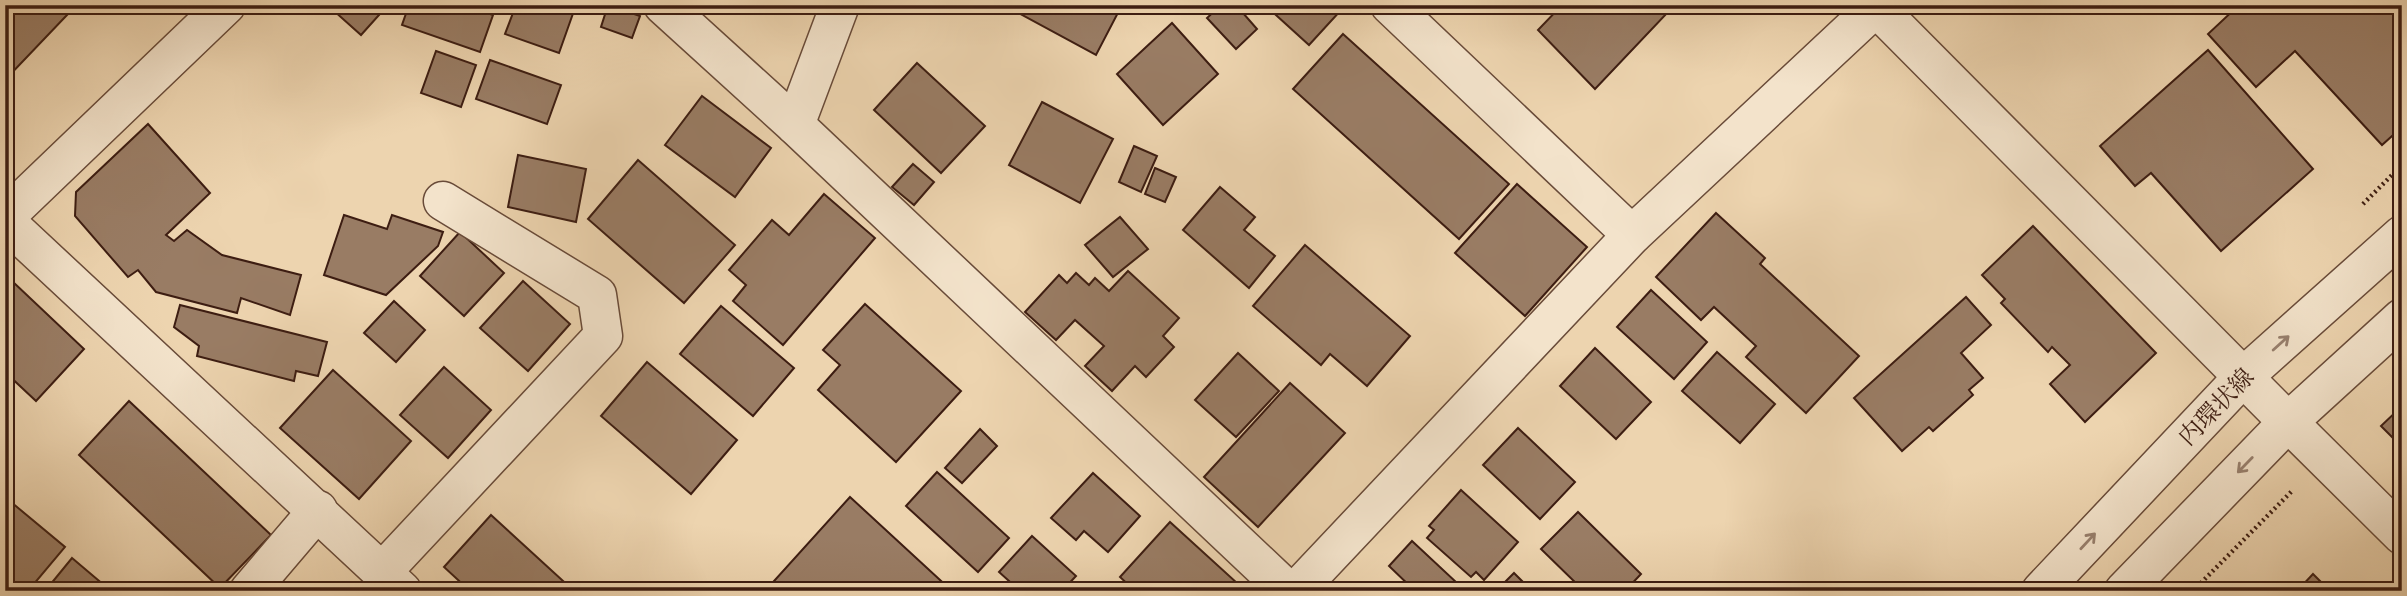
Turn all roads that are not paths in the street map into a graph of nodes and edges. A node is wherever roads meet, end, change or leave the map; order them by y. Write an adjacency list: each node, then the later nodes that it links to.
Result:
1 (226, 5): 8 (street)
2 (663, 5): 6 (street)
3 (839, 5): 6 (street)
4 (1390, 5): 9 (street)
5 (1876, 6): 9 (street); 12 (street)
6 (795, 125): 18 (street)
7 (443, 201): 16 (street)
8 (5, 219): 14 (street)
9 (1632, 234): 19 (street)
10 (2402, 235): 12 (street, 内環状線, one-way to 10)
11 (2402, 318): 13 (street)
12 (2244, 377): 13 (street); 20 (street, 内環状線, one-way to 12)
13 (2288, 422): 15 (street); 21 (street, one-way to 21)
14 (318, 510): 16 (street); 17 (street)
15 (2402, 535)
16 (392, 581)
17 (249, 591)
18 (1288, 591)
19 (1296, 591)
20 (2041, 591)
21 (2124, 591)

